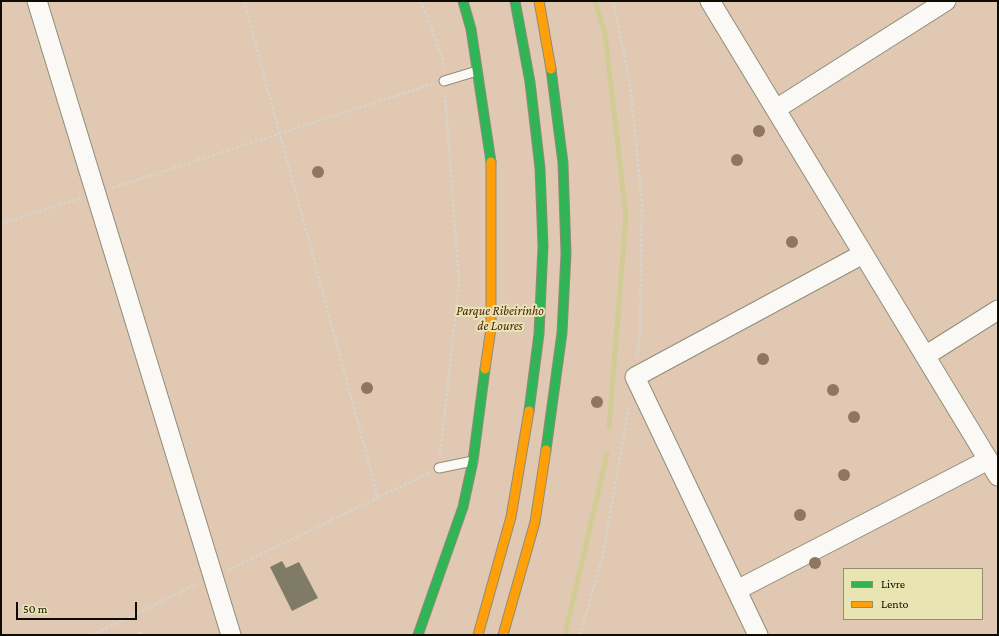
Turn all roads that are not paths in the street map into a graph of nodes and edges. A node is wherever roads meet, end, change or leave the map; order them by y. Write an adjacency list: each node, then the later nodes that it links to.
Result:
1 (38, 1): 18 (street)
2 (463, 1): 7 (main road)
3 (515, 1): 20 (main road)
4 (539, 1): 21 (main road)
5 (710, 1): 9 (street)
6 (946, 1): 9 (street)
7 (477, 71): 8 (lane); 14 (main road)
8 (444, 80)
9 (776, 109): 10 (street)
10 (863, 254): 12 (street); 17 (street)
11 (998, 310): 12 (street)
12 (925, 356): 13 (street)
13 (988, 460): 16 (street); 17 (street)
14 (473, 461): 15 (lane); 19 (main road)
15 (439, 468)
16 (998, 476)
17 (737, 590): 22 (street)
18 (231, 635)
19 (418, 635)
20 (478, 635)
21 (503, 635)
22 (758, 635)

